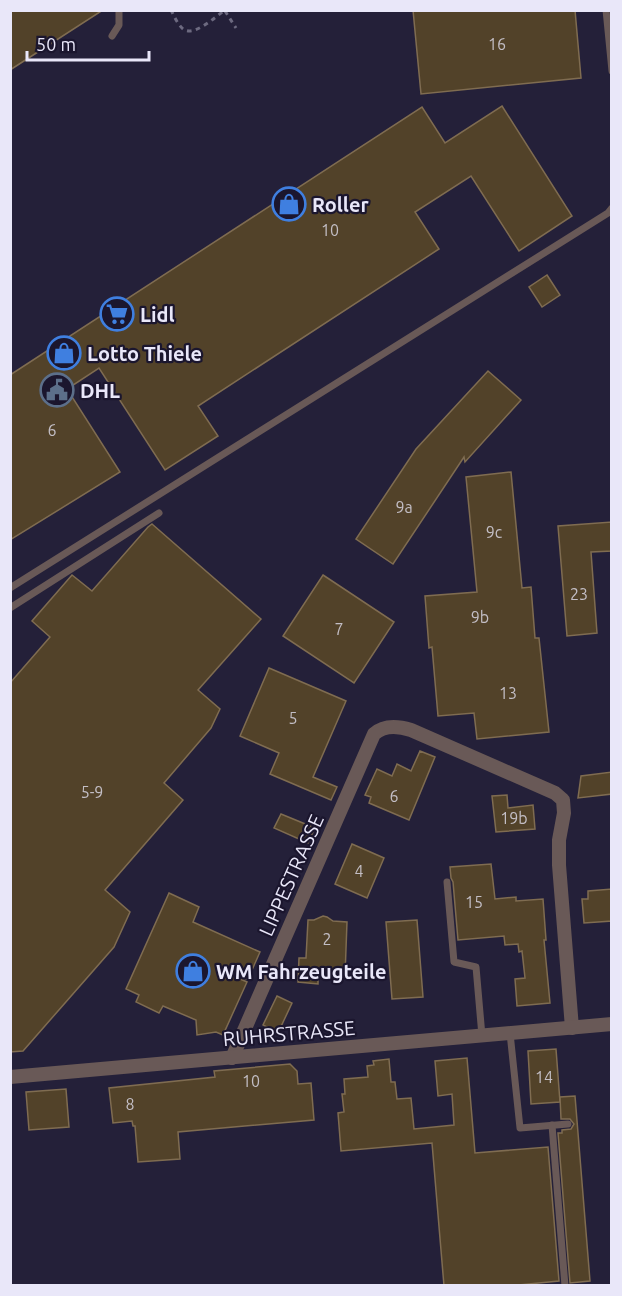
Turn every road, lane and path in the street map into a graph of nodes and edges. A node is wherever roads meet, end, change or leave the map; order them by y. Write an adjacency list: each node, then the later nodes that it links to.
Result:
1 (119, 10): 6 (lane)
2 (171, 10): 3 (path)
3 (225, 10): 5 (path)
4 (606, 10): 7 (lane)
5 (236, 28)
6 (112, 36)
7 (612, 71)
8 (610, 213): 10 (lane)
9 (159, 513): 11 (lane)
10 (10, 588)
11 (10, 608)
12 (447, 882): 16 (lane)
13 (612, 1024): 14 (street, RUHRSTRASSE)
14 (572, 1028): 15 (street, RUHRSTRASSE); 17 (street, LIPPESTRASSE)
15 (510, 1033): 16 (street, RUHRSTRASSE); 20 (lane)
16 (482, 1036): 17 (street, RUHRSTRASSE)
17 (232, 1058): 18 (street, RUHRSTRASSE)
18 (10, 1077)
19 (568, 1124): 20 (lane)
20 (552, 1125): 21 (lane)
21 (565, 1286)

